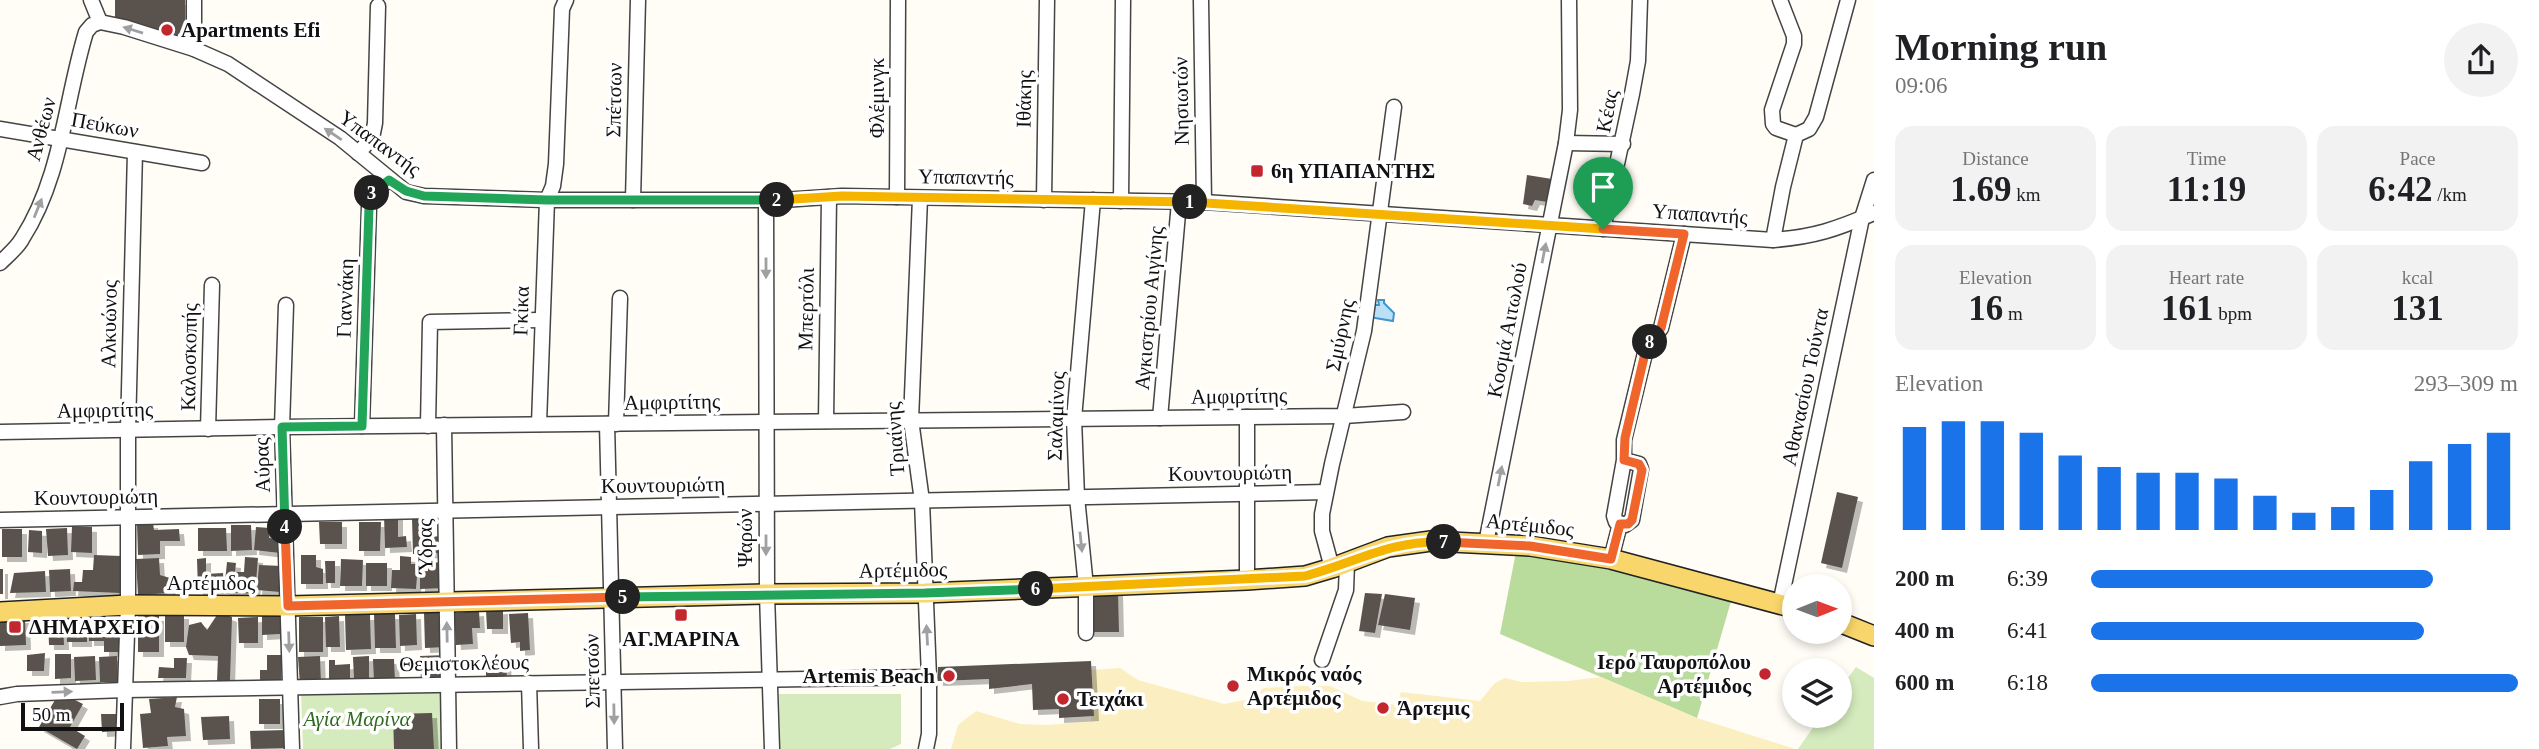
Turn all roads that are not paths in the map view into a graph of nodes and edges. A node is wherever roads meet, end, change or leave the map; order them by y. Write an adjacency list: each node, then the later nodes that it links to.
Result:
1 (91, 0): 14 (street)
2 (194, 0): 15 (street)
3 (638, 0): 31 (street, Σπέτσων)
4 (898, 0): 28 (street, Φλέμινγκ)
5 (1047, 0): 33 (street, Ιθάκης)
6 (1123, 0): 35 (street)
7 (1201, 0): 37 (street, Νησιωτών)
8 (1569, 0): 20 (street, Κοσμά Αιτωλού)
9 (1640, 0): 21 (street, Κέας)
10 (1780, 0): 18 (street)
11 (1848, 0): 18 (street)
12 (564, 4): 30 (street)
13 (378, 6): 23 (street)
14 (100, 22): 15 (street, Υπαπαντής, one-way to 14); 19 (street, Ανθέων)
15 (194, 49): 23 (street, Υπαπαντής, one-way to 15)
16 (1394, 107): 38 (street, Σμύρνης)
17 (0, 129): 19 (street, Πεύκων)
18 (1796, 135): 43 (street)
19 (61, 139): 22 (street, Πεύκων); 44 (street, Ανθέων, one-way to 19)
20 (1566, 143): 21 (street); 40 (street, Κοσμά Αιτωλού)
21 (1623, 144): 41 (street, Κέας)
22 (135, 152): 24 (street, Πεύκων); 64 (street, Αλκυώνος)
23 (358, 153): 25 (street, Υπαπαντής)
24 (202, 163)
25 (389, 180): 30 (street, Υπαπαντής); 60 (street, Γιαννάκη)
26 (1874, 180): 39 (street, Αθανασίου Τούντα)
27 (828, 197): 28 (street, Υπαπαντής); 32 (street, Υπαπαντής); 55 (street, Μπερτόλι)
28 (897, 197): 29 (street, Υπαπαντής)
29 (920, 198): 33 (street, Υπαπαντής); 54 (street, Τριαίνης)
30 (547, 200): 31 (street, Υπαπαντής); 48 (street, Γκίκα)
31 (633, 200): 32 (street, Υπαπαντής)
32 (766, 200): 56 (street, Ψαρών, one-way to 56)
33 (1044, 200): 34 (street, Υπαπαντής)
34 (1093, 200): 35 (street, Υπαπαντής); 53 (street, Σαλαμίνος)
35 (1121, 201): 36 (street, Υπαπαντής)
36 (1179, 202): 37 (street, Υπαπαντής); 52 (street, Αγκιστρίου Αιγίνης)
37 (1204, 202): 38 (street, Υπαπαντής)
38 (1381, 214): 40 (street, Υπαπαντής); 50 (street, Σμύρνης)
39 (1868, 216): 43 (street, Υπαπαντής); 79 (street, Αθανασίου Τούντα)
40 (1550, 226): 41 (street, Υπαπαντής); 76 (street, Κοσμά Αιτωλού, one-way to 40)
41 (1603, 229): 42 (street, Υπαπαντής)
42 (1684, 234): 43 (street, Υπαπαντής); 77 (street)
43 (1773, 240)
44 (0, 263)
45 (212, 285): 63 (street, Καλοσκοπής)
46 (620, 298): 58 (street, Σπετσών)
47 (286, 305): 62 (street, Αύρας)
48 (541, 320): 57 (street, Γκίκα); 61 (street)
49 (1403, 412): 50 (street, Αμφιρτίτης)
50 (1344, 416): 51 (street, Αμφιρτίτης); 66 (street, Σμύρνης)
51 (1247, 417): 52 (street, Αμφιρτίτης); 67 (street)
52 (1160, 418): 53 (street, Αμφιρτίτης)
53 (1074, 419): 54 (street, Αμφιρτίτης); 68 (street, Σαλαμίνος)
54 (911, 420): 55 (street, Αμφιρτίτης); 69 (street, Τριαίνης)
55 (825, 421): 56 (street, Αμφιρτίτης)
56 (765, 422): 58 (street, Αμφιρτίτης); 70 (street, Ψαρών)
57 (539, 424): 58 (street, Αμφιρτίτης); 59 (street, Αμφιρτίτης)
58 (612, 424): 71 (street, Σπετσών)
59 (444, 425): 61 (street, Αμφιρτίτης); 72 (street, Ύδρας)
60 (362, 426): 61 (street, Αμφιρτίτης); 62 (street, Αμφιρτίτης)
61 (428, 426)
62 (282, 427): 63 (street, Αμφιρτίτης); 73 (street, Αύρας)
63 (208, 429): 64 (street, Αμφιρτίτης)
64 (128, 430): 65 (street, Αμφιρτίτης); 74 (street, Αλκυώνος)
65 (0, 432)
66 (1326, 492): 67 (street, Κουντουριώτη); 78 (street, Σμύρνης)
67 (1246, 494): 68 (street, Κουντουριώτη); 80 (street)
68 (1077, 498): 69 (street, Κουντουριώτη); 81 (street, Σαλαμίνος, one-way to 81)
69 (922, 501): 70 (street, Κουντουριώτη); 82 (street, Τριαίνης)
70 (766, 504): 71 (street, Κουντουριώτη); 83 (street, Ψαρών, one-way to 83)
71 (609, 507): 72 (street, Κουντουριώτη); 84 (street, Σπετσών)
72 (446, 510): 73 (street, Κουντουριώτη); 85 (street, Ύδρας)
73 (285, 514): 74 (street, Κουντουριώτη); 88 (street, Αύρας)
74 (129, 517): 75 (street, Κουντουριώτη); 86 (street, Αλκυώνος)
75 (0, 520)
76 (1486, 543): 77 (main road, Αρτέμιδος); 78 (main road, Αρτέμιδος)
77 (1611, 559): 87 (main road, Αρτέμιδος)
78 (1340, 566): 80 (main road, Αρτέμιδος); 93 (street)
79 (1794, 574)
80 (1247, 580): 81 (main road, Αρτέμιδος)
81 (1086, 587): 82 (main road, Αρτέμιδος); 91 (street, Σαλαμίνος)
82 (925, 593): 83 (main road, Αρτέμιδος); 94 (street, Τριαίνης, one-way to 82)
83 (766, 594): 84 (main road, Αρτέμιδος); 95 (street, Ψαρών)
84 (612, 597): 85 (main road, Αρτέμιδος); 96 (street, Σπετσών)
85 (447, 603): 88 (main road, Αρτέμιδος); 98 (street, Ύδρας, one-way to 85)
86 (128, 605): 88 (main road, Αρτέμιδος); 89 (main road, Αρτέμιδος); 100 (street, Αλκυώνος)
87 (1782, 605)
88 (288, 606): 99 (street, Αύρας, one-way to 99)
89 (0, 612)
90 (1852, 627): 92 (main road)
91 (1086, 633)
92 (1874, 636)
93 (1322, 660)
94 (929, 677): 95 (street, Θεμιστοκλέους); 108 (street, Τριαίνης)
95 (770, 679): 96 (street, Θεμιστοκλέους); 107 (street, Ψαρών)
96 (613, 682): 97 (street, Θεμιστοκλέους); 106 (street, Σπετσών, one-way to 106)
97 (529, 683): 98 (street, Θεμιστοκλέους); 105 (street)
98 (448, 685): 99 (street, Θεμιστοκλέους); 104 (street, Ύδρας)
99 (290, 687): 100 (street, Θεμιστοκλέους); 103 (street, Αύρας)
100 (125, 690): 101 (street, Θεμιστοκλέους, one-way to 100); 102 (street, Αλκυώνος)
101 (0, 697)
102 (123, 749)
103 (292, 749)
104 (449, 749)
105 (531, 749)
106 (615, 749)
107 (772, 749)
108 (926, 749)

